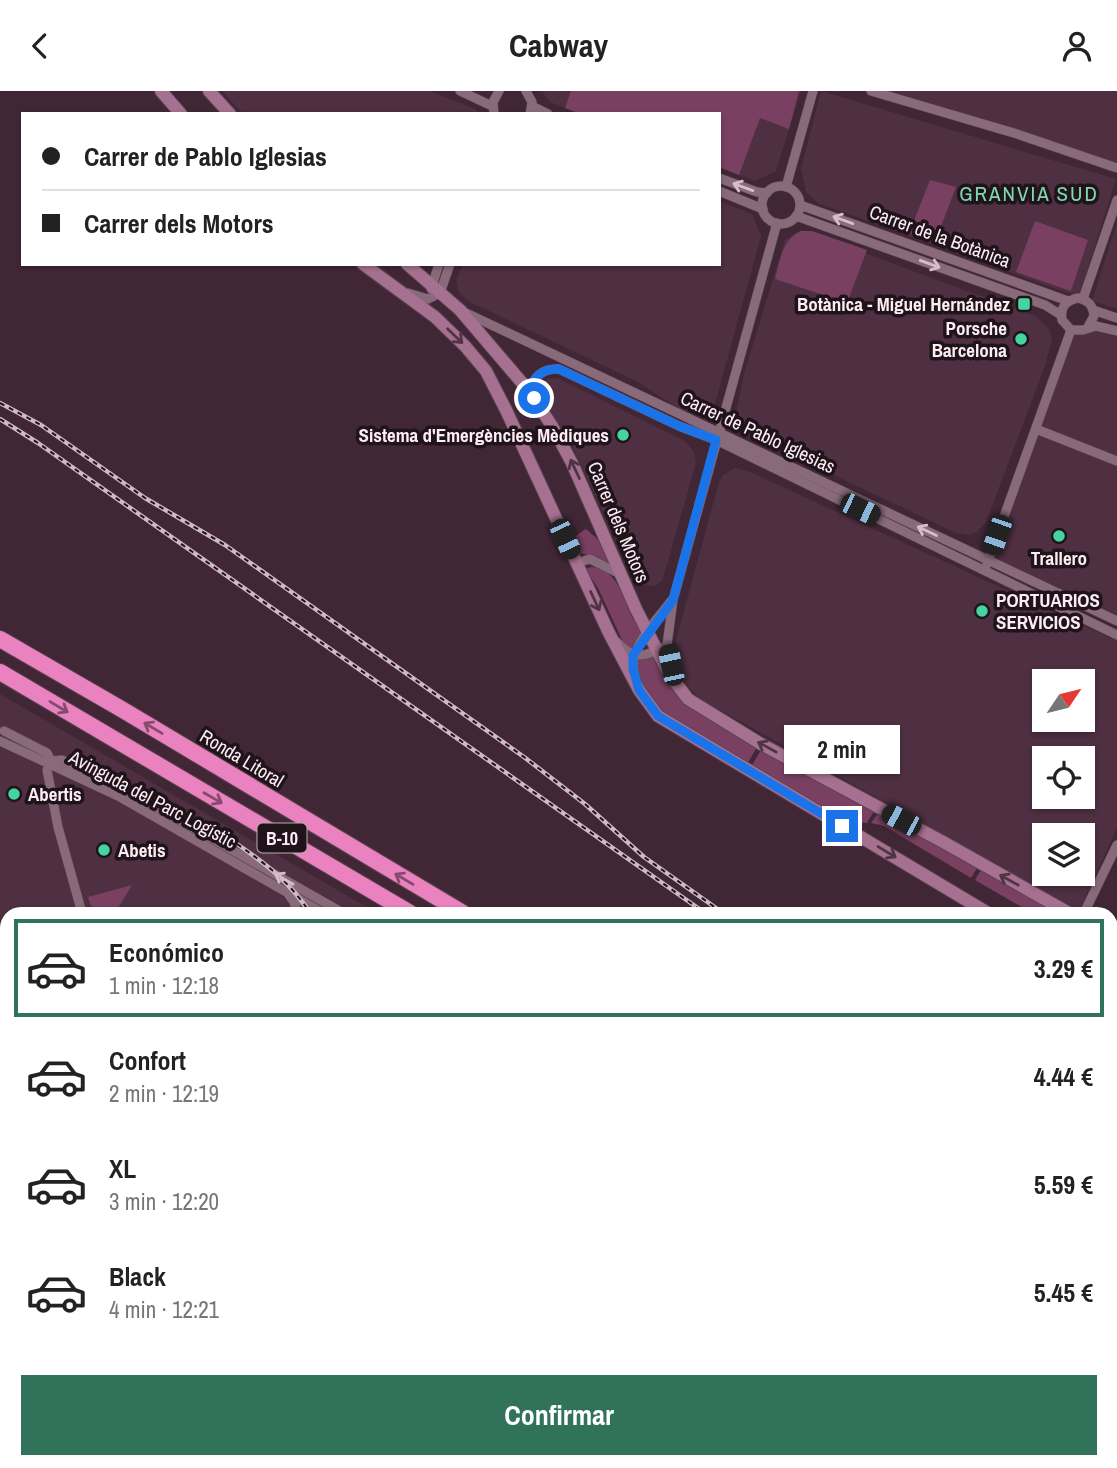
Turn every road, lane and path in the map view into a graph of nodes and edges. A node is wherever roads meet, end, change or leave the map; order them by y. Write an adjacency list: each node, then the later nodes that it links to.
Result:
1 (161, 91): 10 (street)
2 (209, 91): 11 (street)
3 (460, 91): 8 (street)
4 (496, 91): 8 (street)
5 (527, 91): 9 (street)
6 (813, 91): 14 (street)
7 (871, 91): 12 (street)
8 (493, 110)
9 (531, 110)
10 (179, 112)
11 (228, 112)
12 (1117, 168)
13 (721, 179): 16 (street, one-way to 13)
14 (786, 187): 16 (street); 18 (street)
15 (721, 192): 19 (street)
16 (767, 193): 19 (street)
17 (1117, 200): 28 (street)
18 (800, 205): 20 (street); 29 (street, Carrer de la Botànica, one-way to 18)
19 (763, 209): 21 (street)
20 (796, 216): 21 (street); 32 (street, Carrer de la Botànica, one-way to 32)
21 (777, 223): 40 (street)
22 (366, 266): 26 (street)
23 (409, 266): 27 (street, Carrer dels Motors)
24 (439, 266): 27 (street)
25 (449, 266): 27 (street)
26 (398, 289): 27 (street); 33 (street)
27 (433, 292): 30 (street, Carrer dels Motors); 33 (street)
28 (1083, 299): 29 (street); 31 (street)
29 (1069, 301): 32 (street)
30 (460, 310): 38 (street, Carrer dels Motors); 40 (street, Carrer de Pablo Iglesias)
31 (1093, 310): 34 (street); 35 (street)
32 (1061, 314): 36 (street)
33 (435, 317): 42 (street, one-way to 42)
34 (1117, 318)
35 (1088, 327): 36 (street); 37 (street)
36 (1071, 330): 39 (street)
37 (1117, 331)
38 (529, 391): 40 (street, Carrer de Pablo Iglesias); 44 (street, Carrer dels Motors, one-way to 38)
39 (1036, 429): 41 (street); 43 (street)
40 (717, 436): 43 (street, Carrer de Pablo Iglesias); 45 (street)
41 (1117, 461)
42 (576, 563): 44 (street); 50 (street, one-way to 50)
43 (987, 564): 46 (street, Carrer de Pablo Iglesias); 51 (street, Carrer de Pablo Iglesias)
44 (620, 574): 49 (street, Carrer dels Motors)
45 (673, 600): 48 (street); 49 (street)
46 (1117, 621)
47 (0, 631): 56 (highway)
48 (667, 631): 53 (street); 57 (street)
49 (649, 632): 53 (street, Carrer dels Motors); 54 (street)
50 (609, 633): 54 (street); 58 (street)
51 (1117, 634)
52 (0, 639): 56 (highway, Ronda Litoral / B-10)
53 (657, 649): 54 (street); 57 (street, Carrer dels Motors)
54 (633, 655): 58 (street)
55 (0, 672): 68 (highway, B-10, one-way to 68)
56 (78, 684): 69 (highway, Ronda Litoral / B-10, one-way to 56)
57 (676, 685): 71 (street, Carrer dels Motors, one-way to 57)
58 (639, 690): 70 (street, one-way to 70)
59 (1, 734): 60 (street, Avinguda del Parc Logístic); 61 (street, Avinguda del Parc Logístic)
60 (50, 762): 61 (street, Avinguda del Parc Logístic); 63 (street, Avinguda del Parc Logístic); 64 (street)
61 (114, 784): 67 (street, Avinguda del Parc Logístic, one-way to 61)
62 (1117, 845): 72 (street)
63 (288, 893): 65 (street); 66 (street, Avinguda del Parc Logístic)
64 (80, 907)
65 (295, 907)
66 (312, 907)
67 (333, 907)
68 (400, 907)
69 (453, 907)
70 (978, 907)
71 (1058, 907)
72 (1087, 907)

